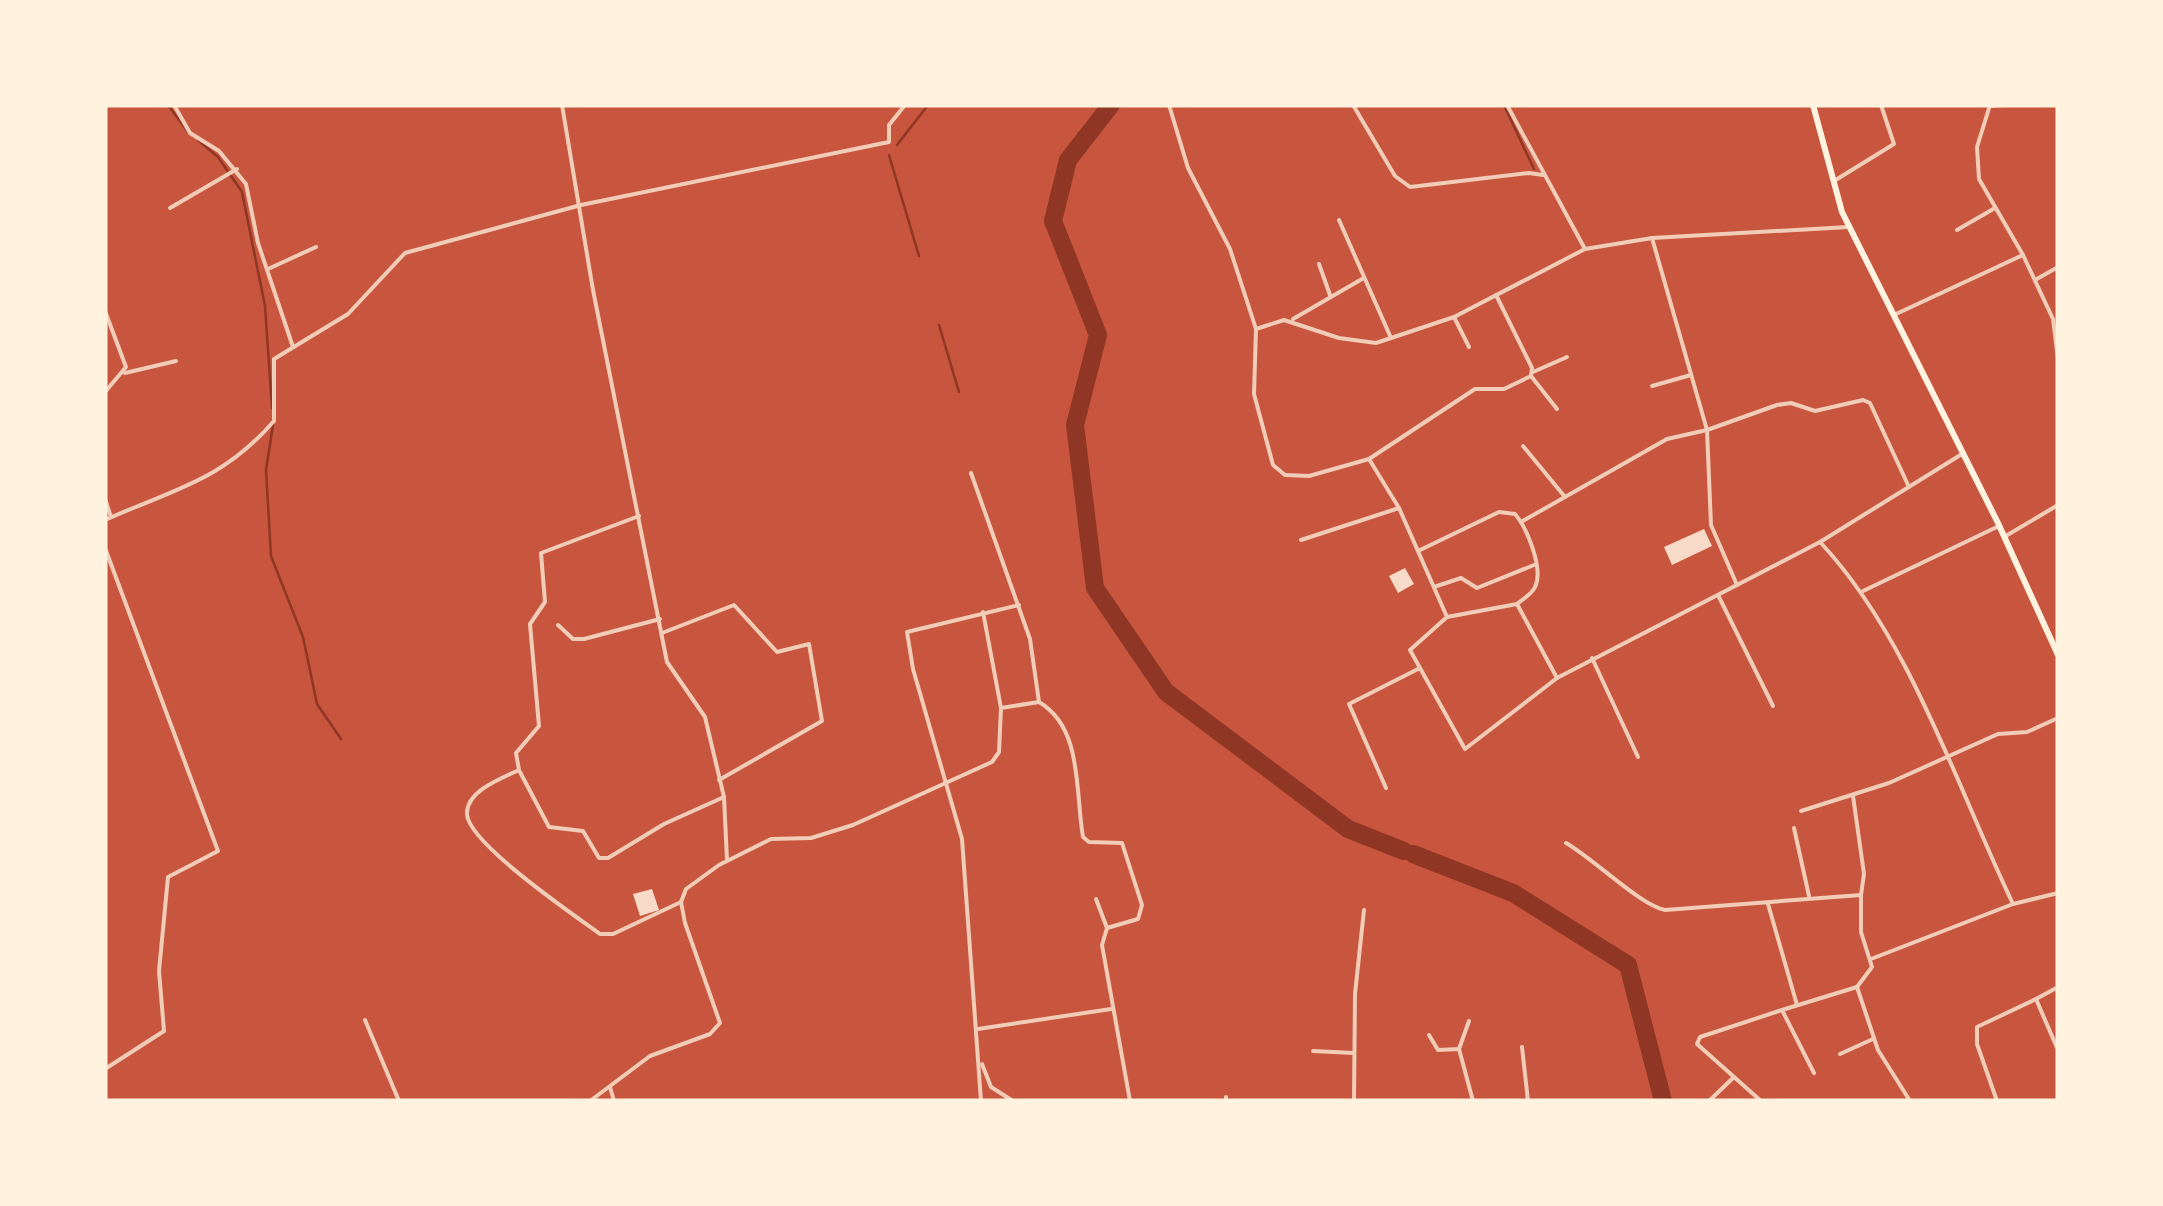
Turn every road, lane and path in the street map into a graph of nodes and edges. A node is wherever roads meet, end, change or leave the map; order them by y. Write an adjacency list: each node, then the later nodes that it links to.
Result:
1 (174, 105): 11 (street)
2 (562, 105): 14 (street)
3 (905, 105): 14 (street)
4 (1169, 105): 35 (street)
5 (1353, 105): 12 (street)
6 (1507, 105): 12 (street)
7 (1813, 105): 13 (main road)
8 (1881, 105): 13 (street)
9 (2004, 105): 10 (street)
10 (1990, 106): 16 (street)
11 (237, 170): 15 (street); 26 (street)
12 (1543, 175): 22 (street)
13 (1834, 180): 18 (main road)
14 (581, 205): 37 (street); 60 (street)
15 (170, 208)
16 (1995, 208): 19 (street); 23 (street)
17 (1339, 220): 27 (street)
18 (1849, 227): 20 (street); 32 (main road)
19 (1957, 230)
20 (1652, 238): 22 (street); 44 (street)
21 (316, 247): 26 (street)
22 (1585, 249): 30 (street)
23 (2023, 255): 28 (street); 32 (street)
24 (1319, 264): 29 (street)
25 (2058, 267): 28 (street)
26 (268, 269): 37 (street)
27 (1362, 278): 29 (street); 36 (street)
28 (2034, 280): 40 (street)
29 (1330, 295): 34 (street)
30 (1496, 295): 33 (street); 43 (street)
31 (105, 311): 42 (street)
32 (1893, 316): 52 (main road)
33 (1454, 317): 36 (street); 38 (street)
34 (1291, 321): 35 (street); 36 (street)
35 (1256, 328): 53 (street)
36 (1391, 338)
37 (293, 347): 61 (street)
38 (1470, 347)
39 (1567, 357): 43 (street)
40 (2058, 359)
41 (176, 362): 42 (street)
42 (125, 373): 46 (street)
43 (1532, 374): 48 (street); 53 (street)
44 (1691, 376): 45 (street); 50 (street)
45 (1652, 386)
46 (105, 392)
47 (105, 406): 49 (street)
48 (1556, 409)
49 (105, 427)
50 (1707, 430): 55 (street); 56 (street); 71 (street)
51 (1523, 446): 56 (street)
52 (1962, 454): 55 (street); 64 (main road)
53 (1369, 459): 59 (street)
54 (972, 472): 76 (street)
55 (1909, 487): 67 (street)
56 (1566, 496): 63 (street)
57 (105, 498): 61 (street)
58 (2057, 507): 65 (street)
59 (1399, 508): 66 (street); 69 (street)
60 (639, 516): 79 (street); 92 (street)
61 (112, 517): 62 (street)
62 (105, 520)
63 (1521, 522): 69 (street); 70 (street)
64 (2000, 526): 65 (main road); 73 (street)
65 (2004, 538): 82 (main road)
66 (1301, 540)
67 (1820, 542): 71 (street); 73 (street)
68 (105, 548): 130 (street)
69 (1418, 551): 72 (street)
70 (1535, 564): 72 (street); 75 (street)
71 (1737, 584): 74 (street)
72 (1434, 587): 78 (street)
73 (1864, 591): 91 (street)
74 (1718, 595): 83 (street); 87 (street)
75 (1517, 604): 78 (street); 85 (street)
76 (1020, 605): 77 (street); 86 (street)
77 (983, 612): 88 (street); 94 (street)
78 (1447, 617): 84 (street)
79 (660, 619): 80 (street); 81 (street)
80 (558, 626)
81 (662, 632): 93 (street); 93 (street)
82 (2058, 655)
83 (1592, 658): 85 (street); 90 (street)
84 (1418, 669): 85 (street); 95 (street)
85 (1557, 678)
86 (1039, 702): 88 (street); 110 (street)
87 (1773, 706)
88 (1001, 708): 94 (street)
89 (2058, 718): 91 (street)
90 (1638, 757)
91 (1946, 759): 97 (street); 108 (street)
92 (519, 770): 96 (street); 106 (street)
93 (719, 780): 96 (street)
94 (944, 784): 101 (street); 120 (street)
95 (1386, 788)
96 (724, 796): 101 (street)
97 (1852, 796): 98 (street); 103 (street)
98 (1800, 811)
99 (1794, 828): 104 (street)
100 (1566, 843): 107 (street)
101 (728, 860): 106 (street)
102 (2058, 893): 108 (street)
103 (1861, 895): 104 (street); 111 (street)
104 (1809, 896): 107 (street)
105 (1096, 899): 110 (street)
106 (681, 902): 133 (street)
107 (1767, 902): 115 (street)
108 (2013, 904): 111 (street)
109 (1364, 910): 127 (street)
110 (1107, 928): 116 (street)
111 (1871, 960): 112 (street)
112 (1856, 987): 115 (street); 122 (street)
113 (2058, 987): 114 (street)
114 (2036, 999): 125 (street); 146 (street)
115 (1797, 1005): 117 (street)
116 (1111, 1009): 120 (street); 139 (street)
117 (1782, 1010): 131 (street); 132 (street)
118 (365, 1020): 134 (street)
119 (1469, 1021): 124 (street)
120 (978, 1029): 129 (street)
121 (1429, 1035): 124 (street)
122 (1873, 1039): 128 (street); 145 (street)
123 (1522, 1048): 142 (street)
124 (1459, 1049): 141 (street)
125 (2058, 1050)
126 (1312, 1051): 127 (street)
127 (1354, 1053): 140 (street)
128 (1840, 1054)
129 (981, 1060): 137 (street); 138 (street)
130 (105, 1069)
131 (1814, 1074)
132 (1735, 1076): 143 (street); 144 (street)
133 (610, 1087): 135 (street); 136 (street)
134 (398, 1101)
135 (590, 1101)
136 (614, 1101)
137 (981, 1101)
138 (1012, 1101)
139 (1130, 1101)
140 (1354, 1101)
141 (1473, 1101)
142 (1528, 1101)
143 (1709, 1101)
144 (1760, 1101)
145 (1910, 1101)
146 (1997, 1101)

